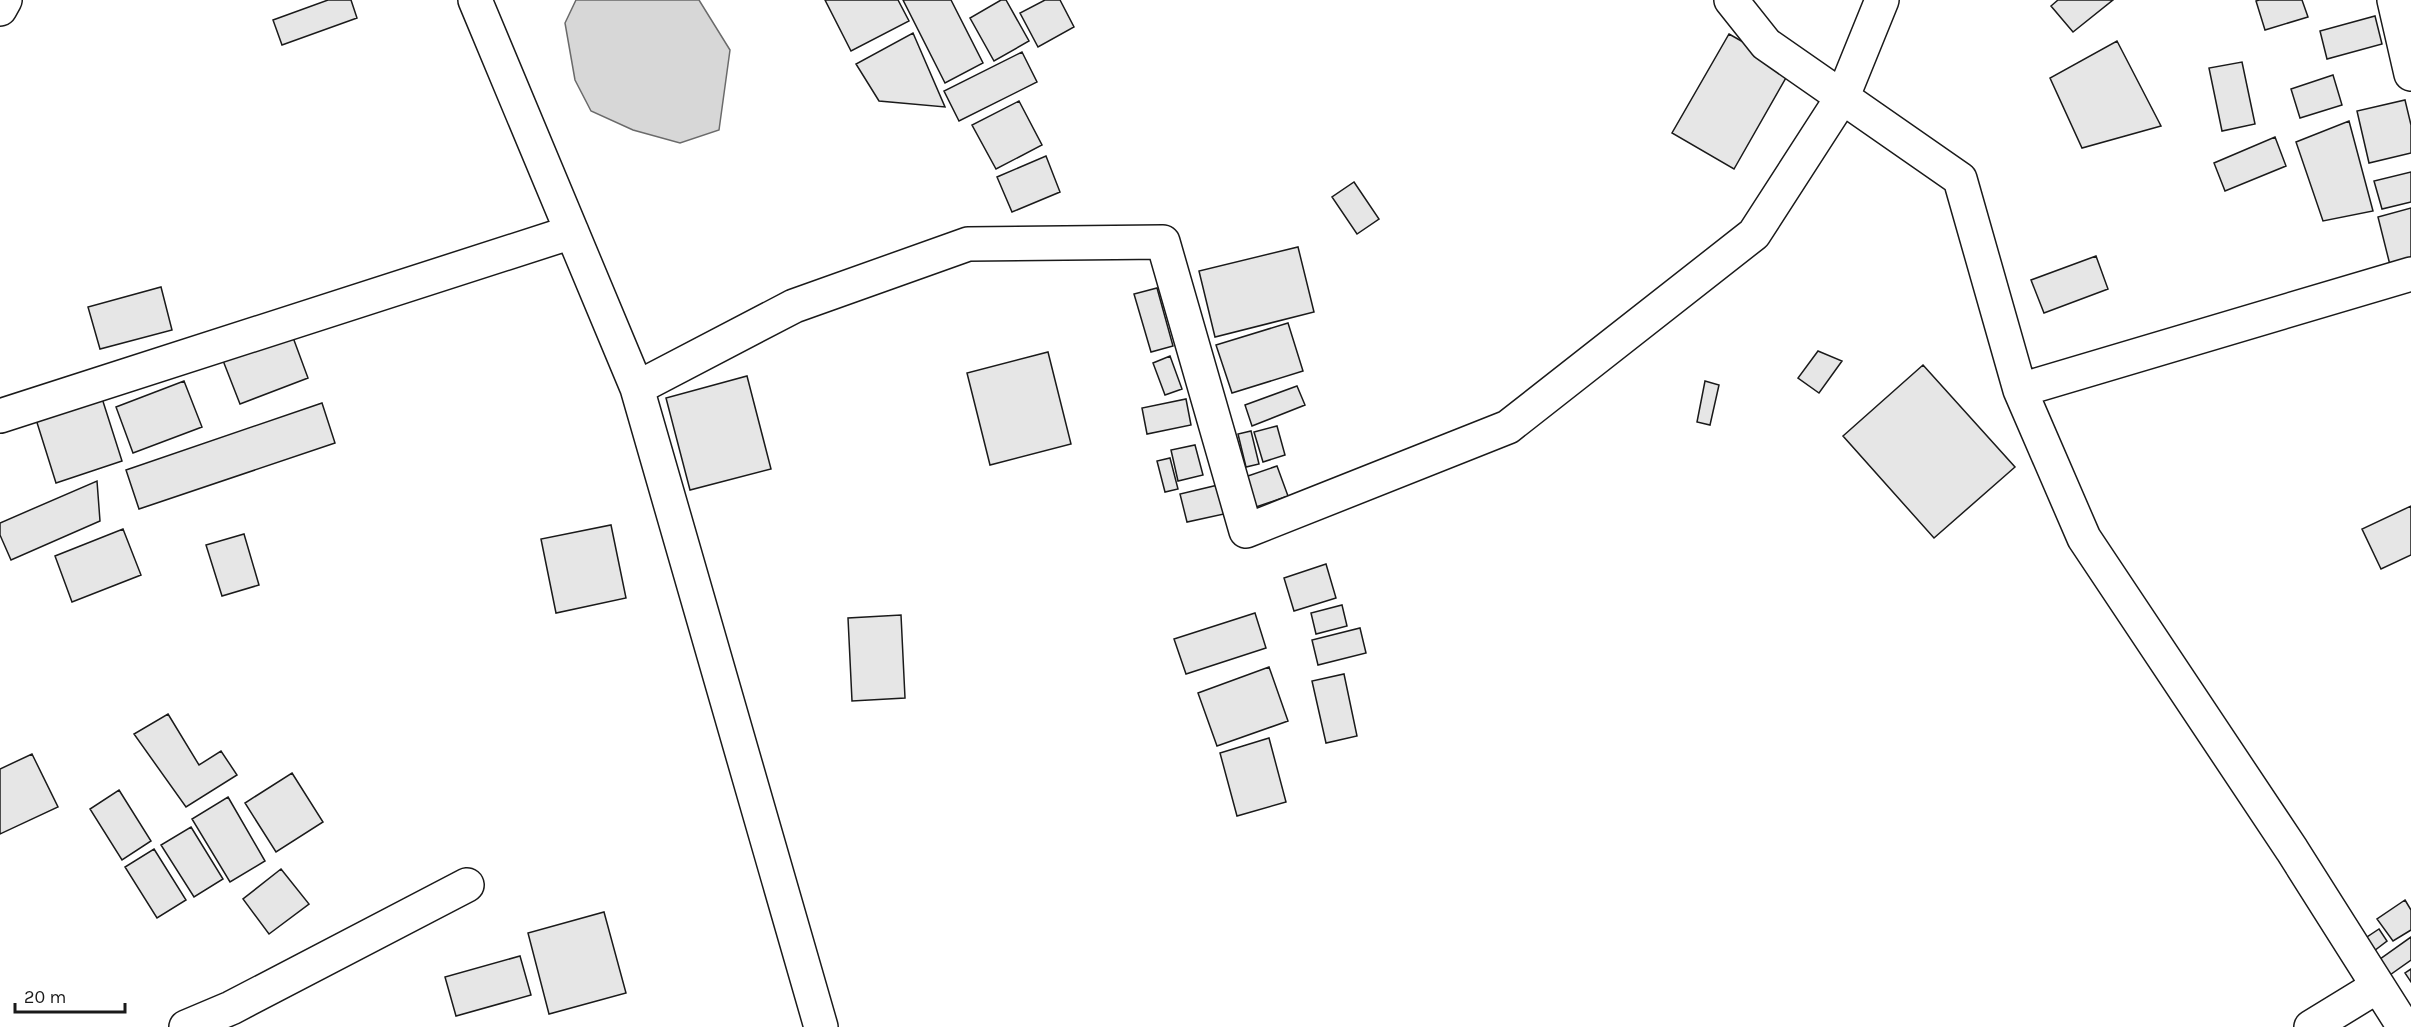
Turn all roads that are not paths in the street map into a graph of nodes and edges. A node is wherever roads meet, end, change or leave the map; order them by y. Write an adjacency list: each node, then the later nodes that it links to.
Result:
1 (5, 0): 6 (street)
2 (475, 0): 9 (street)
3 (1731, 0): 8 (street)
4 (1882, 0): 8 (street)
5 (2394, 0): 7 (street)
6 (0, 9)
7 (2411, 74)
8 (1843, 96): 11 (street); 12 (street)
9 (572, 232): 11 (street); 13 (street)
10 (2411, 274): 12 (street)
11 (637, 388): 17 (street)
12 (2020, 390): 15 (street)
13 (0, 416)
14 (467, 885): 16 (street)
15 (2378, 986): 18 (street); 19 (street)
16 (186, 1027)
17 (821, 1027)
18 (2311, 1027)
19 (2404, 1027)

